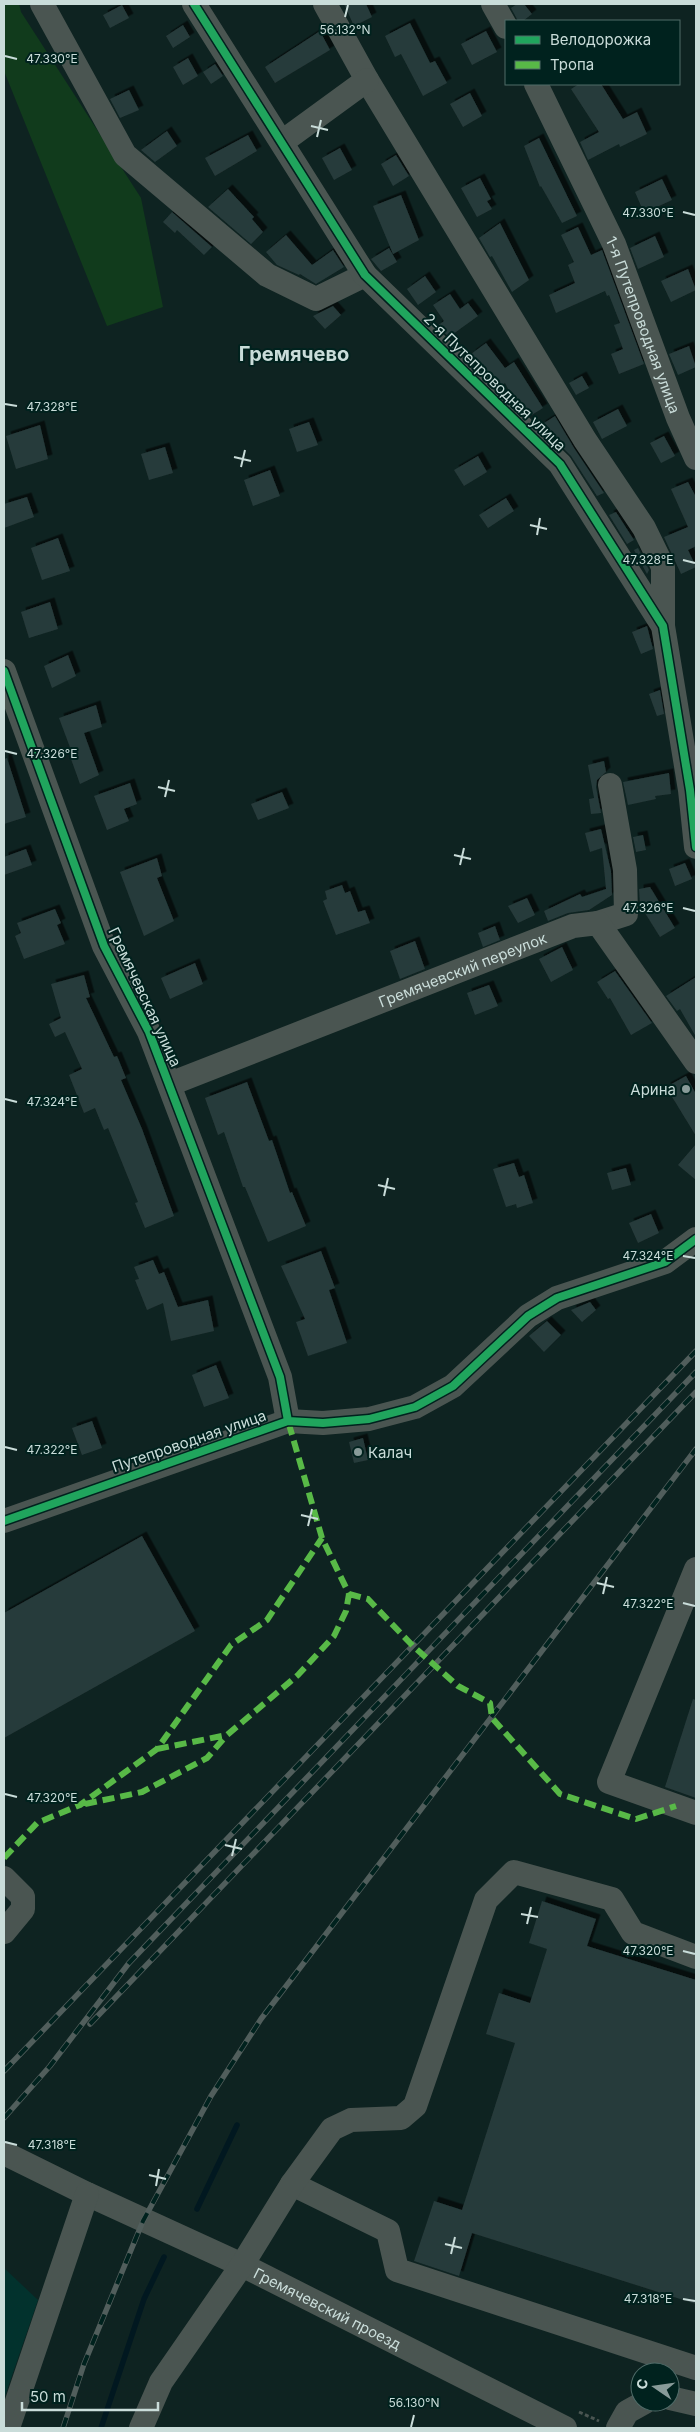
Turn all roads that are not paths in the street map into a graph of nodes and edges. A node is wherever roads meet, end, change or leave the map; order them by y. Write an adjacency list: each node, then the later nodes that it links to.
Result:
1 (42, 4): 9 (street)
2 (194, 4): 8 (street, 2-я Путепроводная улица)
3 (325, 4): 6 (street, 2-я Путепроводная улица)
4 (492, 4): 5 (street)
5 (505, 25)
6 (367, 80): 8 (street); 11 (street, 2-я Путепроводная улица)
7 (536, 85): 10 (street, 1-я Путепроводная улица)
8 (282, 142): 9 (street, 2-я Путепроводная улица)
9 (364, 274): 11 (street, 2-я Путепроводная улица)
10 (696, 458)
11 (663, 626): 14 (street, 2-я Путепроводная улица)
12 (4, 671): 18 (street, Гремячевская улица)
13 (610, 785): 16 (street, Гремячевский переулок)
14 (693, 796): 15 (street, 2-я Путепроводная улица)
15 (696, 847)
16 (598, 924): 17 (street); 18 (street, Гремячевский переулок)
17 (696, 1062)
18 (170, 1084): 20 (street, Гремячевская улица)
19 (696, 1239): 20 (street, Путепроводная улица)
20 (288, 1421): 21 (street, Путепроводная улица)
21 (4, 1521)
22 (696, 1570): 23 (street)
23 (696, 1813)
24 (4, 1878): 25 (street)
25 (4, 1932)
26 (696, 1957): 28 (street)
27 (4, 2153): 29 (street, Гремячевский проезд)
28 (292, 2184): 30 (street); 31 (street)
29 (87, 2194): 30 (street, Гремячевский проезд); 35 (street)
30 (242, 2265): 36 (street); 37 (street, Гремячевский проезд)
31 (696, 2368)
32 (680, 2400): 33 (street)
33 (696, 2404)
34 (630, 2410): 38 (street)
35 (8, 2428)
36 (141, 2428)
37 (565, 2428)
38 (618, 2428)

